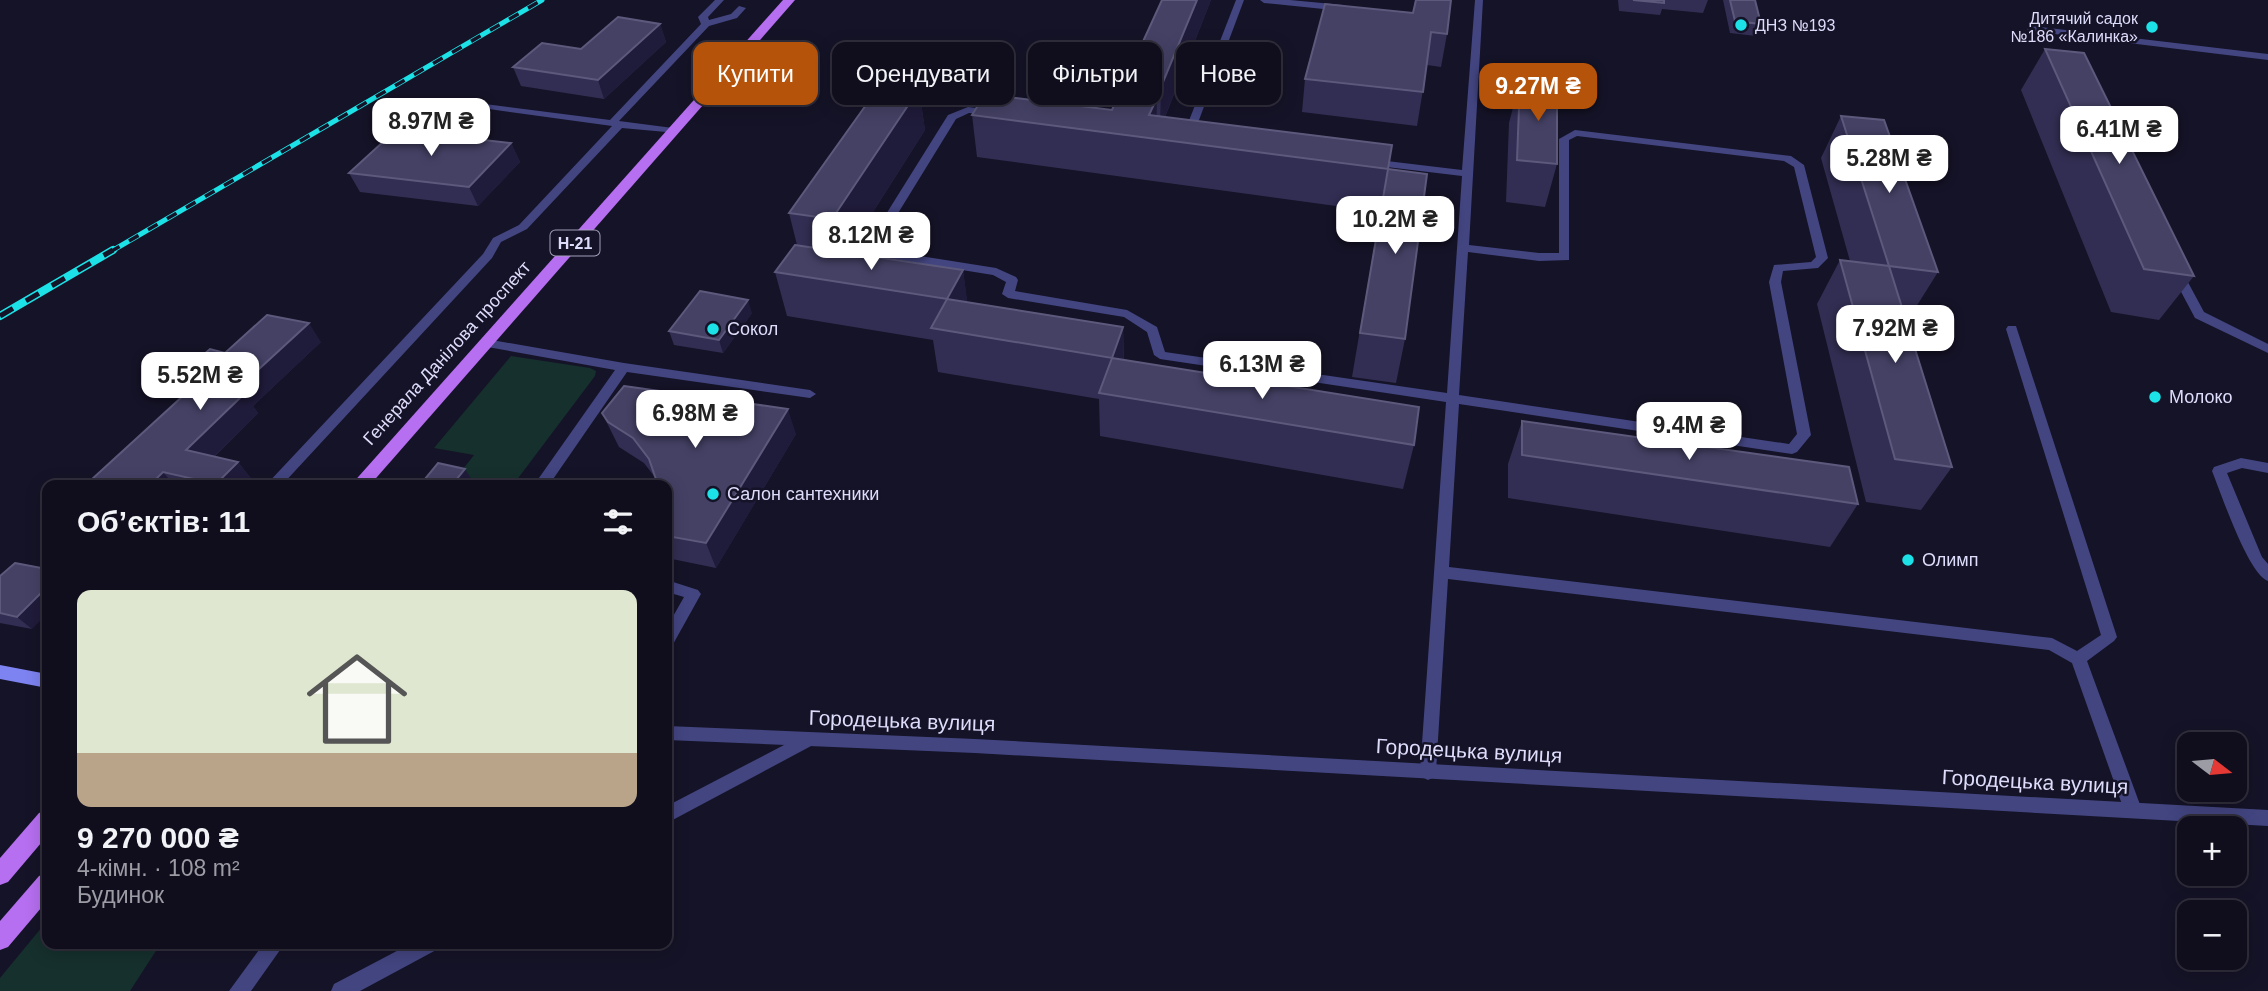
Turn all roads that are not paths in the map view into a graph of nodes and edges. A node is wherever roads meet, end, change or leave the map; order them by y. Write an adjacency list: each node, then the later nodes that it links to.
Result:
1 (720, 0): 8 (street)
2 (789, 0): 14 (main road, Генерала Данілова проспект / Н-21)
3 (1240, 0): 16 (street)
4 (1264, 0): 7 (street)
5 (1479, 0): 19 (street)
6 (743, 8): 8 (street)
7 (1354, 10)
8 (706, 24): 13 (street)
9 (2032, 29): 10 (street)
10 (2268, 57)
11 (489, 106): 13 (street)
12 (1009, 116): 27 (street)
13 (615, 124): 14 (street); 29 (street)
14 (673, 131): 23 (main road, Генерала Данілова проспект / Н-21)
15 (1173, 137): 16 (street)
16 (1187, 138): 17 (street)
17 (1200, 140)
18 (1361, 161): 19 (street)
19 (1468, 174): 20 (street)
20 (1463, 248): 27 (street); 27 (street)
21 (2174, 267): 24 (street)
22 (2012, 329): 36 (street)
23 (486, 343): 25 (street); 30 (main road, Генерала Данілова проспект / Н-21)
24 (2268, 349)
25 (624, 367): 26 (street); 31 (street)
26 (810, 394)
27 (1453, 400): 32 (street)
28 (2268, 468): 33 (street)
29 (278, 480)
30 (364, 480)
31 (545, 480)
32 (1441, 572): 36 (street); 41 (street)
33 (2268, 575)
34 (672, 588): 35 (street)
35 (672, 632)
36 (2078, 659): 42 (street)
37 (0, 672): 38 (main road)
38 (42, 680)
39 (672, 733): 40 (street, Городецька вулиця)
40 (807, 740): 41 (street, Городецька вулиця); 43 (street)
41 (1428, 772): 42 (street, Городецька вулиця)
42 (2133, 810): 44 (street, Городецька вулиця)
43 (672, 812)
44 (2268, 818)
45 (42, 826): 46 (main road)
46 (0, 874)
47 (42, 890): 48 (main road)
48 (0, 940)
49 (271, 949): 51 (street)
50 (420, 949): 52 (street)
51 (239, 991)
52 (341, 991)

